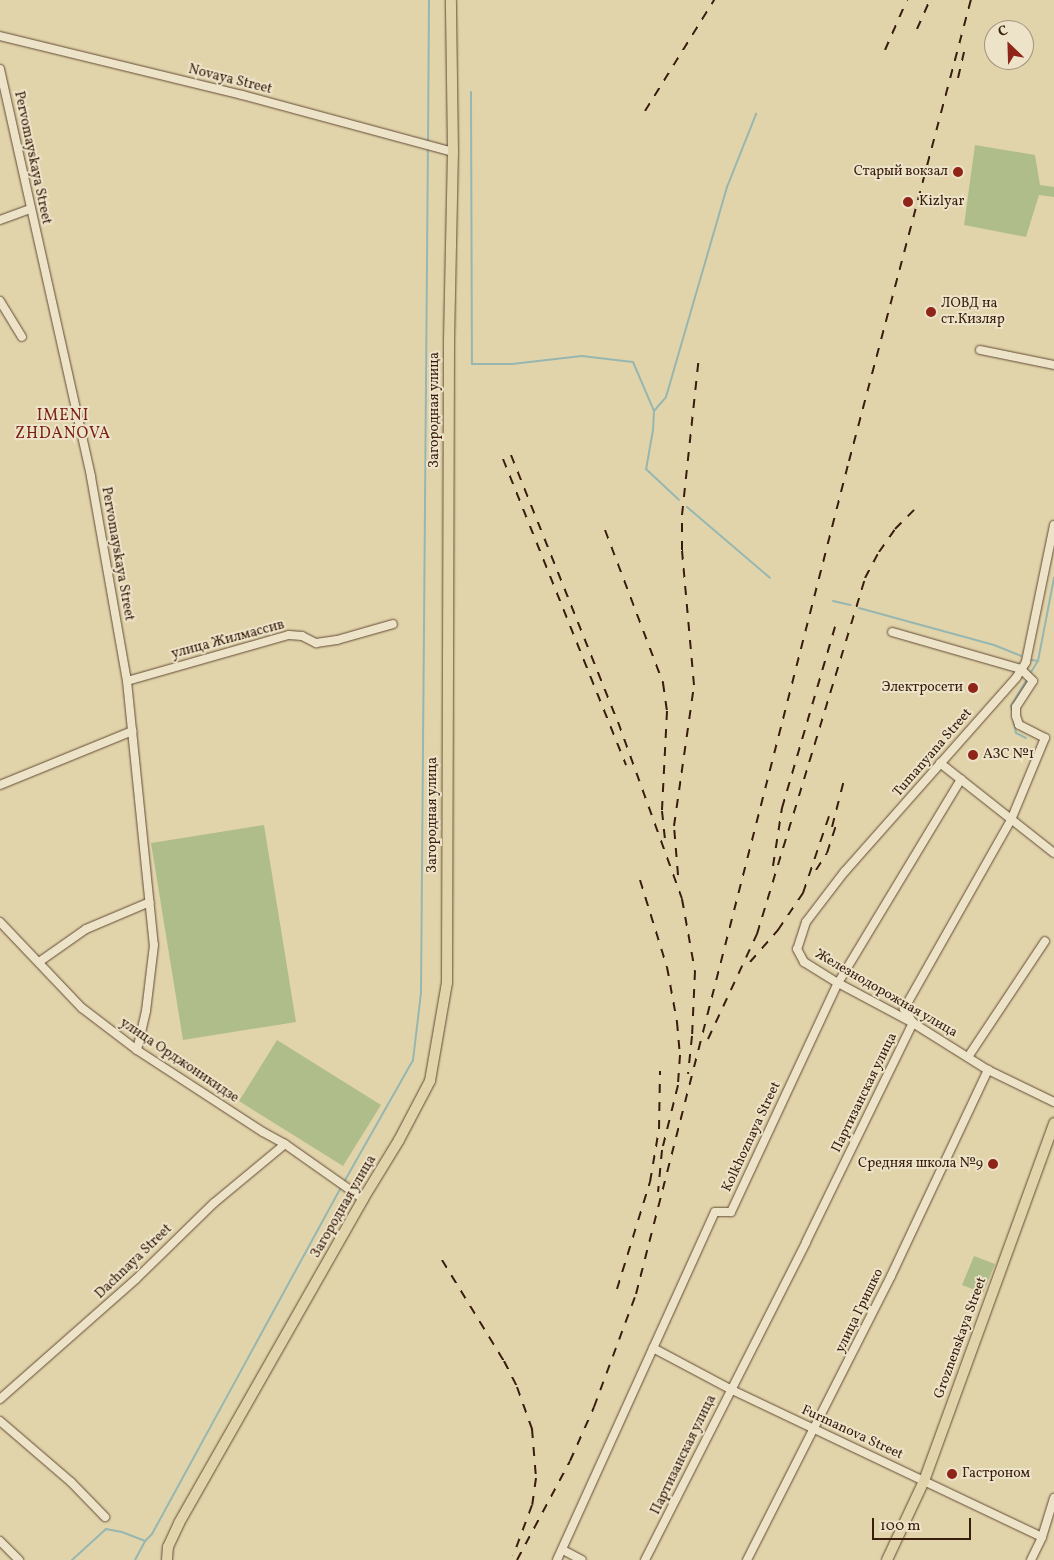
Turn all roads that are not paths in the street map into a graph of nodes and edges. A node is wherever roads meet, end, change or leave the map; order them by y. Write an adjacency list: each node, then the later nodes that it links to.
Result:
1 (450, 0): 4 (main road, Загородная улица)
2 (0, 36): 4 (street, Novaya Street)
3 (0, 69): 5 (street, Pervomayskaya Street)
4 (453, 152): 35 (main road, Загородная улица)
5 (30, 209): 6 (street); 15 (street, Pervomayskaya Street)
6 (0, 220)
7 (0, 301): 8 (street)
8 (22, 336)
9 (980, 350): 10 (street)
10 (1054, 365)
11 (1054, 525): 14 (street, Tumanyana Street)
12 (393, 624): 15 (street, улица Жилмассив)
13 (892, 632): 14 (street)
14 (1021, 669): 17 (street, Tumanyana Street); 20 (street, Партизанская улица)
15 (127, 682): 16 (street, Pervomayskaya Street)
16 (132, 731): 19 (street); 22 (street, Pervomayskaya Street)
17 (940, 763): 18 (street); 25 (street, Tumanyana Street)
18 (961, 779): 20 (street); 27 (street, Kolkhoznaya Street)
19 (0, 785)
20 (1011, 820): 21 (street); 28 (street, Партизанская улица)
21 (1054, 853)
22 (150, 902): 26 (street); 29 (street, Pervomayskaya Street)
23 (0, 922): 26 (street, улица Орджоникидзе)
24 (1045, 941): 30 (street)
25 (797, 949): 27 (street, Железнодорожная улица)
26 (38, 962): 29 (street, улица Орджоникидзе)
27 (838, 983): 28 (street, Железнодорожная улица); 36 (street, Kolkhoznaya Street)
28 (913, 1023): 30 (street, Железнодорожная улица); 37 (street, Партизанская улица)
29 (137, 1050): 34 (street, улица Орджоникидзе)
30 (968, 1057): 31 (street, Железнодорожная улица)
31 (988, 1070): 32 (street, Железнодорожная улица); 40 (street, улица Гришко)
32 (1054, 1102)
33 (1054, 1123): 41 (main road, Groznenskaya Street)
34 (285, 1144): 35 (street, улица Орджоникидзе); 38 (street, Dachnaya Street)
35 (363, 1199): 48 (main road, Загородная улица)
36 (653, 1348): 37 (street, Furmanova Street); 46 (street, Kolkhoznaya Street)
37 (730, 1389): 40 (street, Furmanova Street); 51 (street, Партизанская улица)
38 (0, 1399)
39 (0, 1421): 43 (street)
40 (815, 1429): 41 (street, Furmanova Street); 52 (street, улица Гришко)
41 (924, 1481): 44 (street, Furmanova Street); 53 (main road, Groznenskaya Street)
42 (1054, 1498): 44 (street)
43 (105, 1517)
44 (1042, 1537): 54 (street)
45 (0, 1540): 47 (street)
46 (563, 1550): 49 (street, Kolkhoznaya Street); 50 (street)
47 (19, 1560)
48 (167, 1560)
49 (557, 1560)
50 (582, 1560)
51 (645, 1560)
52 (747, 1560)
53 (887, 1560)
54 (1031, 1560)

